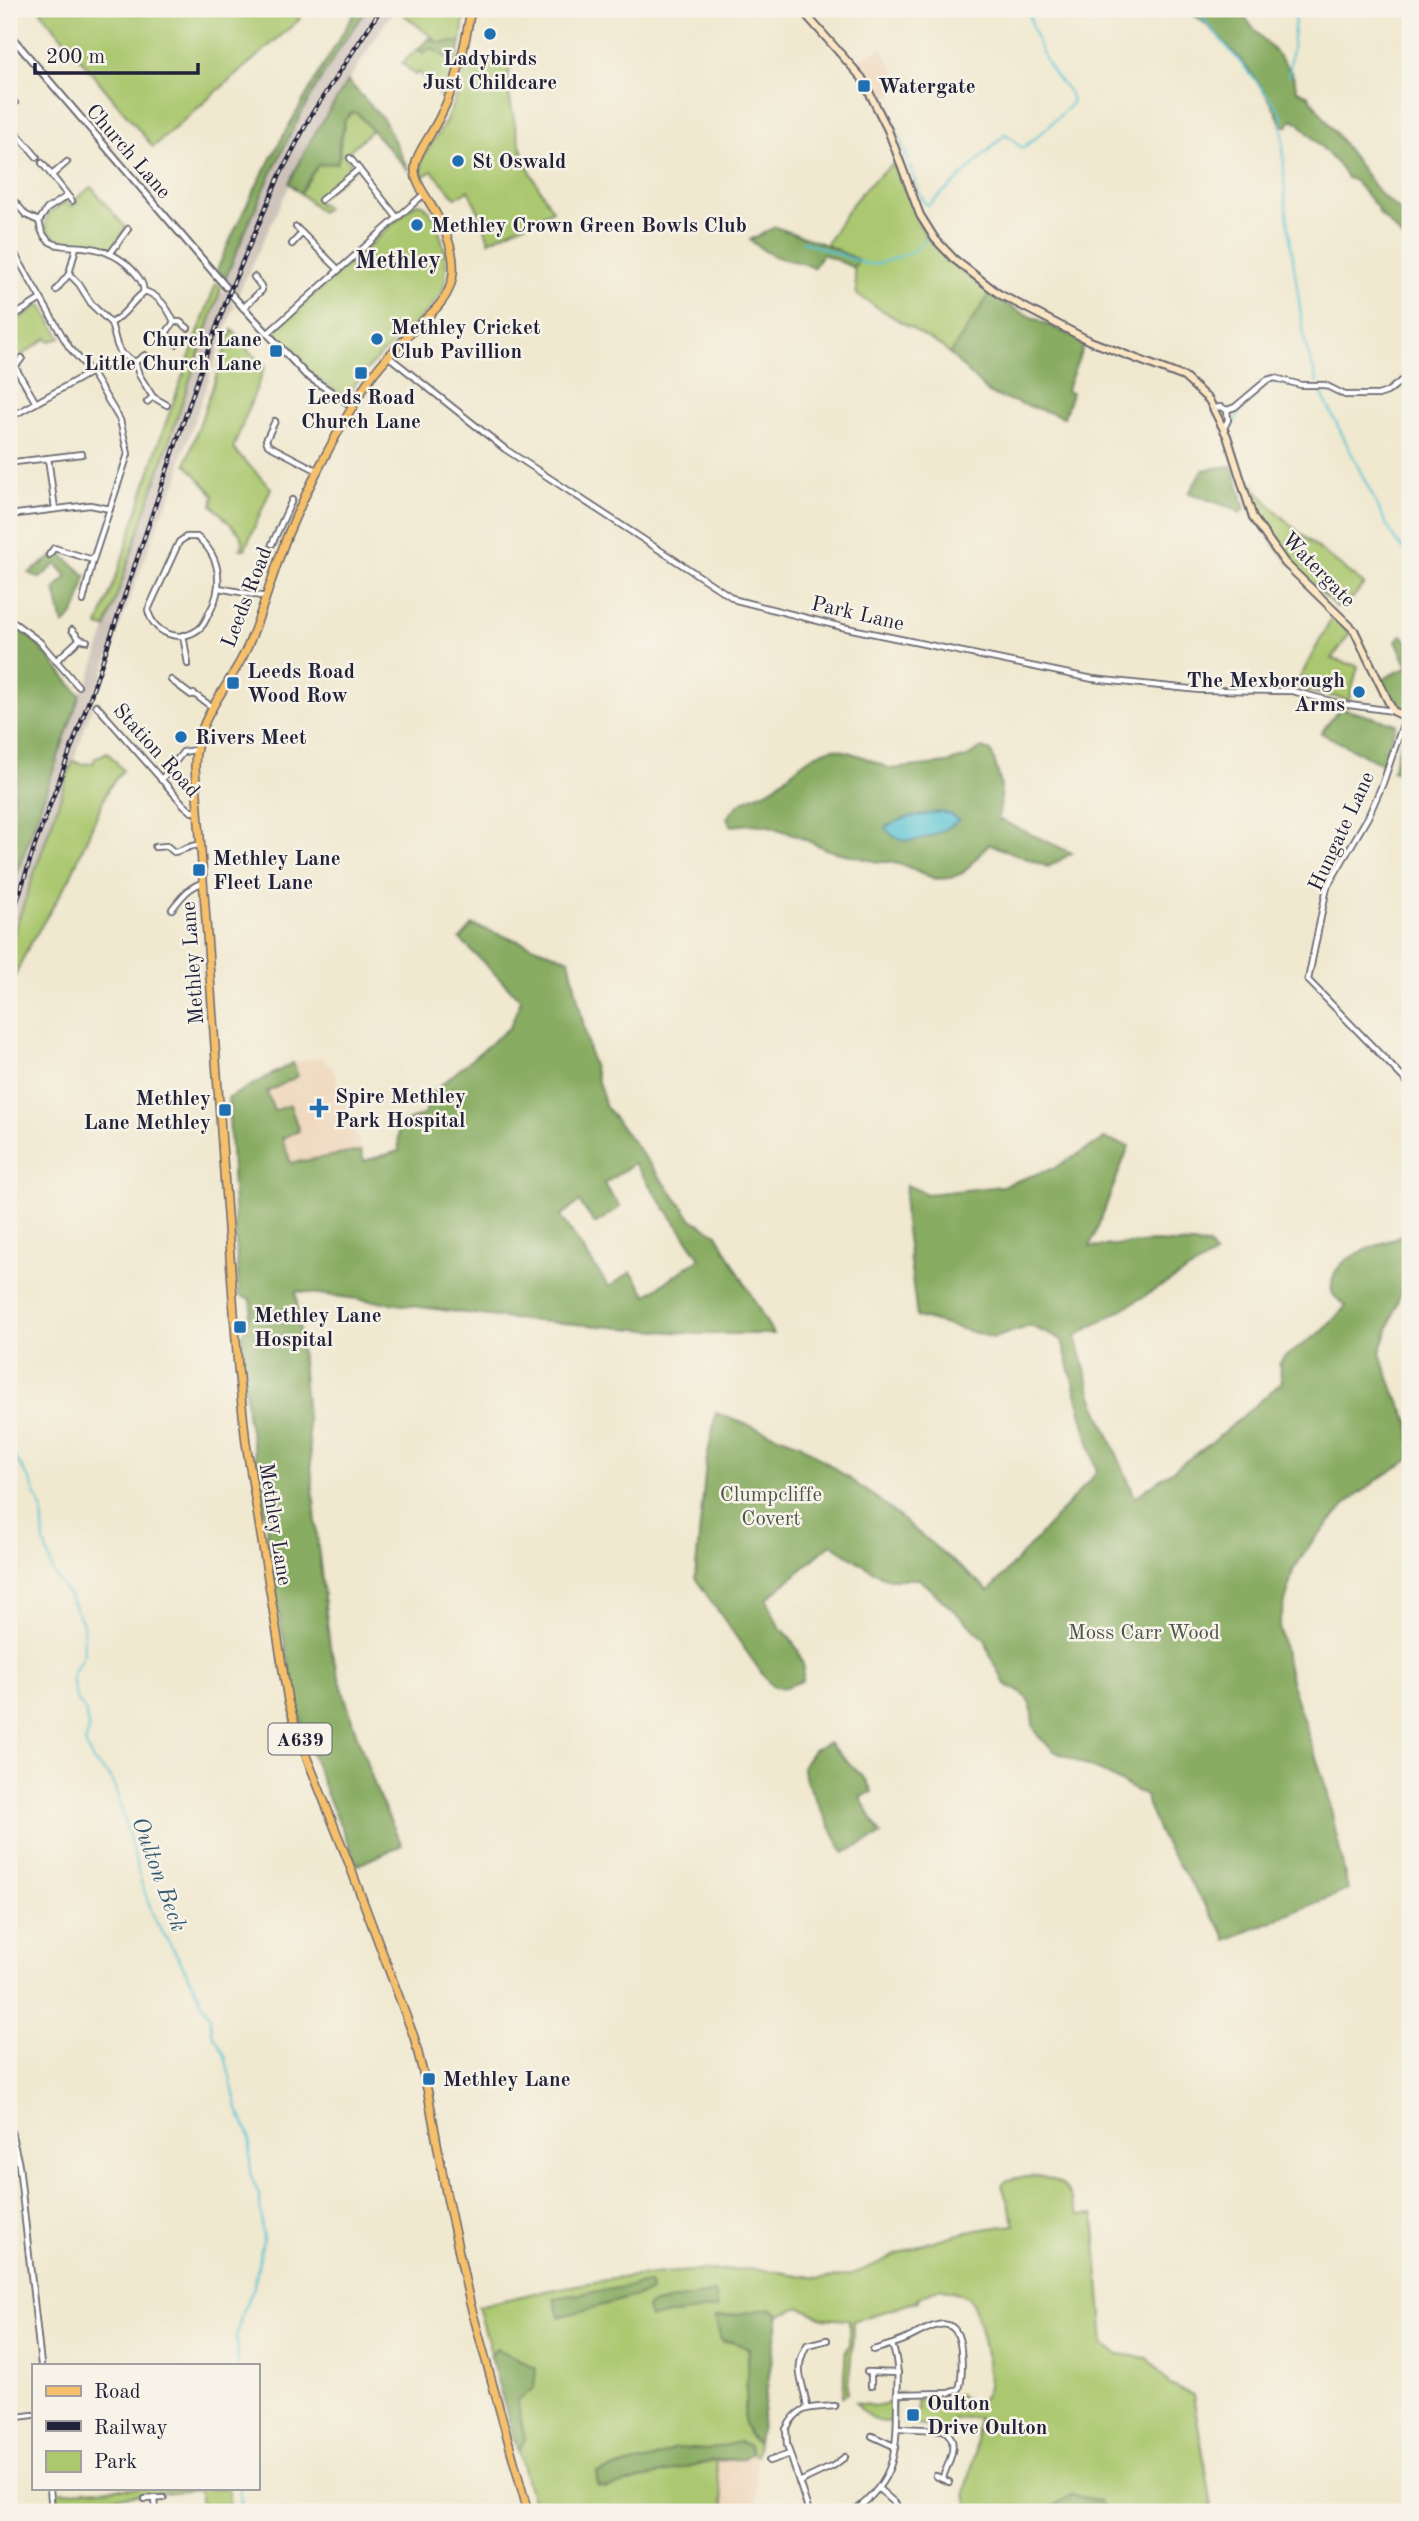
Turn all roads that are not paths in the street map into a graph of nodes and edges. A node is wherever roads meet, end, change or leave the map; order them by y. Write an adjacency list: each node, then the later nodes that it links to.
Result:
1 (471, 9): 15 (main road, A639)
2 (801, 9): 58 (main road, Watergate)
3 (9, 34): 32 (street, Church Lane)
4 (15, 103): 5 (street)
5 (9, 109)
6 (9, 124): 7 (street)
7 (32, 152): 8 (street); 9 (street)
8 (37, 157)
9 (26, 158)
10 (350, 158): 13 (street)
11 (67, 162): 14 (street)
12 (42, 163): 14 (street)
13 (359, 169): 18 (street); 20 (street)
14 (52, 175): 17 (street)
15 (424, 193): 20 (street); 47 (main road, A639)
16 (9, 195): 21 (street)
17 (67, 195): 19 (street); 21 (street)
18 (321, 200)
19 (72, 201)
20 (396, 216): 29 (street)
21 (39, 221): 27 (street)
22 (296, 227): 24 (street)
23 (128, 229): 28 (street)
24 (302, 233): 26 (street); 29 (street)
25 (9, 244): 36 (street)
26 (292, 244)
27 (76, 247): 28 (street); 30 (street)
28 (110, 254): 34 (street)
29 (338, 269): 43 (street)
30 (69, 274): 33 (street); 40 (street)
31 (254, 276): 37 (street)
32 (226, 287)
33 (56, 290)
34 (144, 291): 39 (street); 40 (street)
35 (231, 294): 37 (street)
36 (41, 299): 38 (street); 51 (street)
37 (243, 309): 43 (street)
38 (9, 319)
39 (174, 321): 41 (street); 42 (street)
40 (111, 323): 49 (street)
41 (188, 328)
42 (166, 333): 44 (street); 45 (street)
43 (267, 334): 57 (street)
44 (160, 339)
45 (176, 344)
46 (145, 355): 49 (street)
47 (388, 356): 57 (main road, A639); 90 (street, Park Lane)
48 (22, 358): 50 (street)
49 (135, 362): 53 (street)
50 (12, 367): 55 (street)
51 (91, 372): 55 (street); 69 (street)
52 (1410, 374): 59 (street)
53 (153, 397): 54 (street); 56 (street)
54 (147, 402)
55 (36, 403): 60 (street)
56 (167, 405)
57 (354, 407): 66 (main road, Leeds Road / A639)
58 (1214, 408): 59 (street); 62 (main road, Watergate)
59 (1227, 410): 62 (street)
60 (9, 418)
61 (275, 421): 66 (street)
62 (1224, 428): 90 (main road, Watergate)
63 (82, 454): 64 (street)
64 (48, 458): 65 (street); 68 (street)
65 (15, 462)
66 (318, 471): 72 (main road, Leeds Road / A639)
67 (292, 500): 71 (street, Leeds Road)
68 (55, 509): 69 (street); 70 (street)
69 (110, 509): 75 (street)
70 (9, 514)
71 (283, 519): 72 (street); 73 (street, Leeds Road)
72 (293, 523): 77 (main road, Leeds Road / A639)
73 (272, 544)
74 (50, 555): 75 (street)
75 (93, 560): 78 (street)
76 (219, 588): 77 (street); 81 (street); 81 (street)
77 (267, 597): 89 (main road, Leeds Road / A639)
78 (83, 601)
79 (9, 620): 84 (street)
80 (72, 630): 82 (street)
81 (183, 635): 85 (street)
82 (80, 639): 83 (street); 84 (street)
83 (87, 641)
84 (56, 661): 87 (street)
85 (188, 664)
86 (171, 680): 89 (street)
87 (78, 686)
88 (96, 705): 93 (street, Station Road)
89 (213, 707): 92 (main road, Leeds Road / A639)
90 (1393, 711): 91 (main road)
91 (1407, 718): 99 (street, Hungate Lane)
92 (195, 750): 93 (street); 94 (main road, Leeds Road / A639)
93 (161, 780): 94 (street, Station Road)
94 (198, 811): 95 (main road, Leeds Road / A639)
95 (201, 845): 96 (street); 97 (main road, Leeds Road / A639)
96 (155, 848)
97 (204, 883): 98 (street); 134 (main road, Methley Lane / A639)
98 (172, 909)
99 (1410, 1085)
100 (9, 2123): 106 (street)
101 (803, 2339): 103 (street)
102 (827, 2340): 103 (street)
103 (807, 2345): 111 (street)
104 (892, 2345): 105 (street); 107 (street); 109 (street)
105 (873, 2350)
106 (41, 2364)
107 (898, 2372): 108 (street); 109 (street)
108 (871, 2386)
109 (897, 2394): 114 (street)
110 (835, 2406): 111 (street)
111 (807, 2407): 117 (street)
112 (32, 2415): 113 (street)
113 (9, 2418)
114 (897, 2428): 116 (street); 123 (street)
115 (872, 2436): 116 (street)
116 (897, 2447): 126 (street)
117 (790, 2454): 121 (street); 124 (street)
118 (833, 2454): 120 (street)
119 (845, 2457): 120 (street)
120 (838, 2460): 124 (street)
121 (769, 2461)
122 (936, 2476): 123 (street)
123 (942, 2479): 125 (street)
124 (799, 2482): 135 (street)
125 (949, 2482)
126 (879, 2488): 131 (street); 136 (street)
127 (50, 2490): 132 (street)
128 (155, 2498): 129 (street); 130 (street); 133 (street)
129 (164, 2498)
130 (145, 2499)
131 (896, 2504)
132 (52, 2512)
133 (156, 2512)
134 (528, 2512)
135 (809, 2512)
136 (853, 2512)

